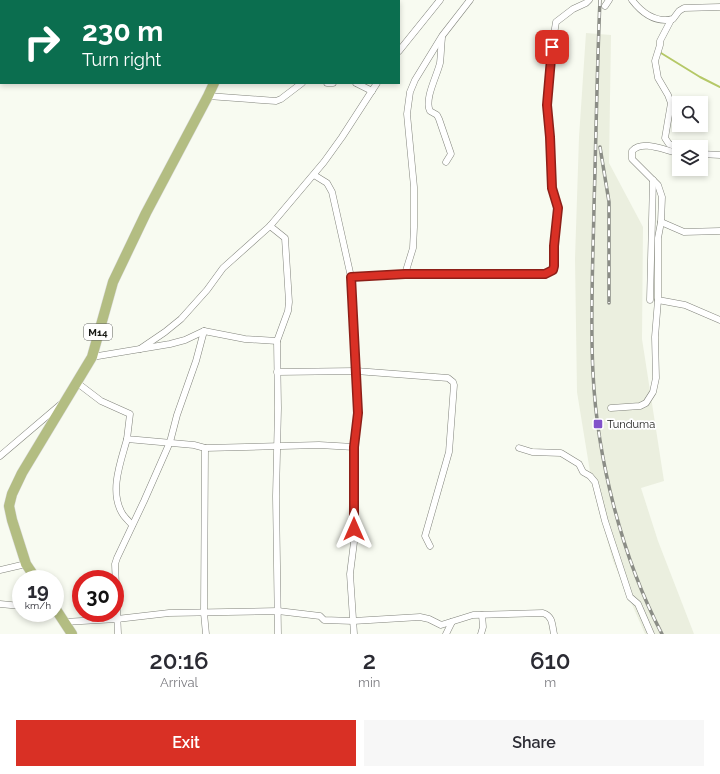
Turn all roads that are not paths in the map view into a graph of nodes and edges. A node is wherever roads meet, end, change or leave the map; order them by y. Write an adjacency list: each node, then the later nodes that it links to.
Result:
1 (440, 0): 10 (street)
2 (470, 0): 9 (street)
3 (590, 0): 27 (street)
4 (609, 0): 6 (street)
5 (632, 0): 8 (street)
6 (605, 6)
7 (720, 7): 8 (street)
8 (672, 20): 17 (street)
9 (442, 36): 21 (street); 27 (street)
10 (400, 50)
11 (214, 84): 16 (main road, M14)
12 (301, 84): 16 (street)
13 (358, 84): 15 (street)
14 (376, 84): 15 (street)
15 (372, 91): 22 (street)
16 (208, 96): 35 (main road, M14)
17 (672, 145)
18 (672, 151): 23 (street)
19 (708, 154): 20 (street)
20 (720, 155)
21 (446, 162)
22 (314, 174): 25 (street); 28 (street)
23 (653, 180): 24 (street); 29 (street)
24 (661, 222): 26 (street); 30 (street)
25 (270, 226): 33 (street); 34 (street)
26 (720, 231)
27 (405, 274): 28 (street)
28 (351, 277): 36 (street)
29 (650, 300)
30 (658, 300): 31 (street); 40 (street)
31 (720, 320)
32 (204, 331): 33 (street); 34 (street); 42 (street)
33 (277, 341): 37 (street)
34 (140, 349): 35 (street)
35 (92, 357): 38 (main road, M14)
36 (356, 371): 37 (street); 44 (street); 49 (street)
37 (277, 372): 43 (street)
38 (76, 382): 39 (main road, M14); 41 (street)
39 (65, 401): 47 (street); 50 (main road, M14)
40 (611, 408)
41 (127, 439): 42 (street); 48 (street)
42 (170, 442): 45 (street); 48 (street)
43 (276, 447): 44 (street); 45 (street); 56 (street)
44 (354, 447): 60 (street)
45 (205, 448): 57 (street)
46 (518, 448): 73 (street)
47 (0, 456)
48 (132, 525): 53 (street)
49 (430, 546)
50 (26, 564): 51 (street); 52 (main road, M14)
51 (0, 570)
52 (30, 570)
53 (115, 570)
54 (0, 604): 55 (street)
55 (12, 605)
56 (278, 611): 57 (street); 60 (street); 68 (street)
57 (204, 613): 59 (street); 67 (street)
58 (482, 615): 64 (street); 71 (street); 72 (street)
59 (124, 618)
60 (353, 621): 64 (street); 69 (street)
61 (64, 622): 62 (street); 65 (main road)
62 (72, 622)
63 (117, 622): 66 (street)
64 (452, 622): 70 (street)
65 (72, 634)
66 (118, 634)
67 (206, 634)
68 (278, 634)
69 (354, 634)
70 (446, 634)
71 (481, 634)
72 (554, 634)
73 (651, 634)

